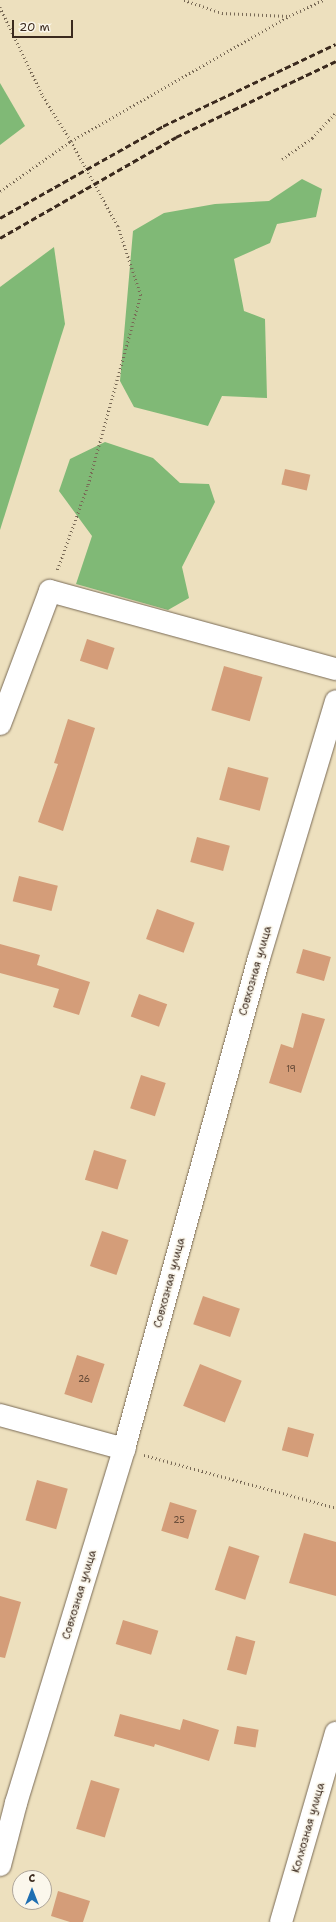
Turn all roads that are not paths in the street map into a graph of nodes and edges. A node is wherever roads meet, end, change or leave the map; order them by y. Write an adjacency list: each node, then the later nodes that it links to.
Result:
1 (336, 670): 3 (street)
2 (336, 701): 5 (street, Совхозная улица)
3 (0, 724)
4 (0, 1415): 5 (street)
5 (124, 1449): 7 (street, Совхозная улица)
6 (336, 1734): 8 (street, Колхозная улица)
7 (0, 1865)
8 (281, 1922)

